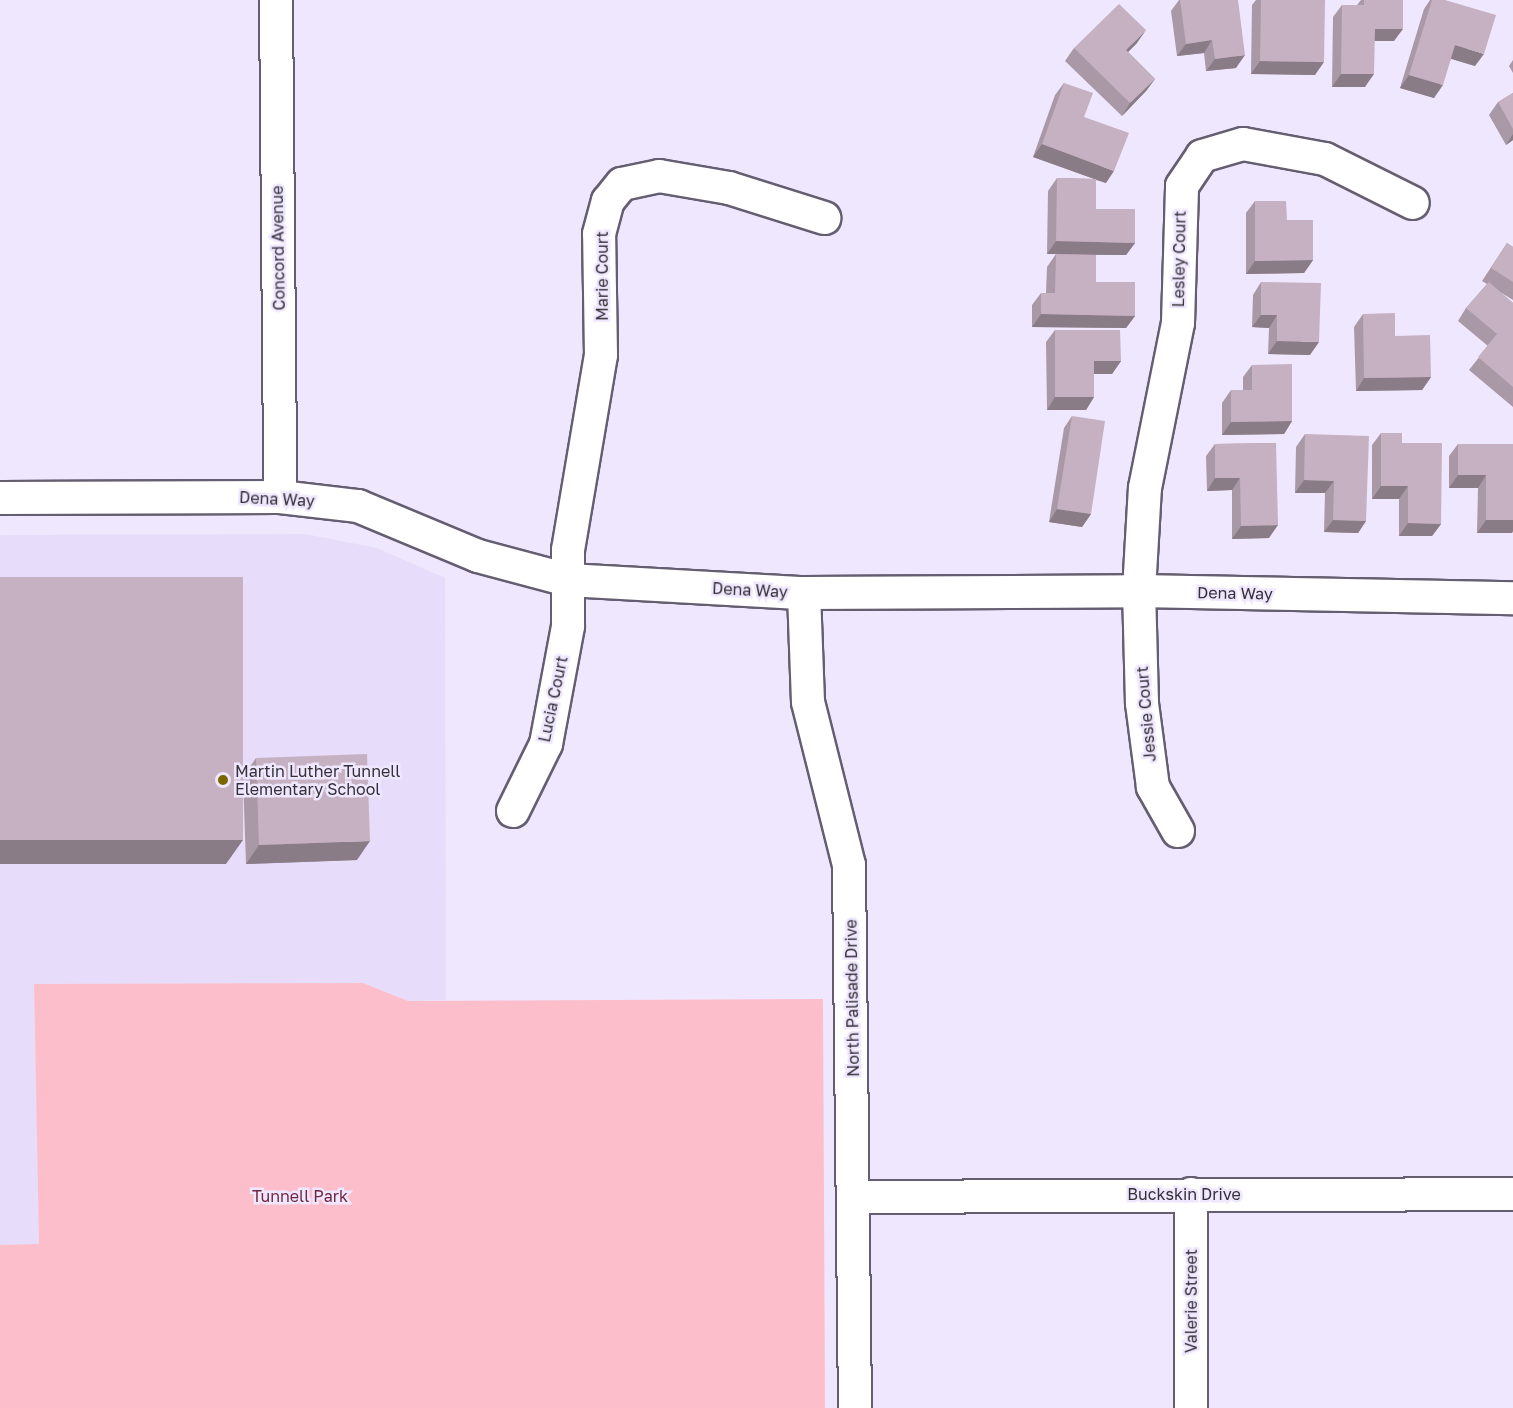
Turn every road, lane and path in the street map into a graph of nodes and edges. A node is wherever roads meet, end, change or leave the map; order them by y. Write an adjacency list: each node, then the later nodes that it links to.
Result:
1 (276, 0): 4 (street, Concord Avenue)
2 (1413, 204): 7 (street, Lesley Court)
3 (824, 218): 6 (street, Marie Court)
4 (280, 497): 5 (street, Dena Way); 6 (street, Dena Way)
5 (0, 498)
6 (568, 580): 8 (street, Dena Way); 10 (street, Lucia Court)
7 (1139, 591): 8 (street, Dena Way); 9 (street, Dena Way); 11 (street, Jessie Court)
8 (804, 593): 14 (street, North Palisade Drive)
9 (1513, 598)
10 (513, 811)
11 (1178, 831)
12 (1191, 1194): 13 (street, Buckskin Drive); 14 (street, Buckskin Drive); 16 (street, Valerie Street)
13 (1513, 1194)
14 (856, 1197): 15 (street, North Palisade Drive)
15 (855, 1408)
16 (1191, 1408)

